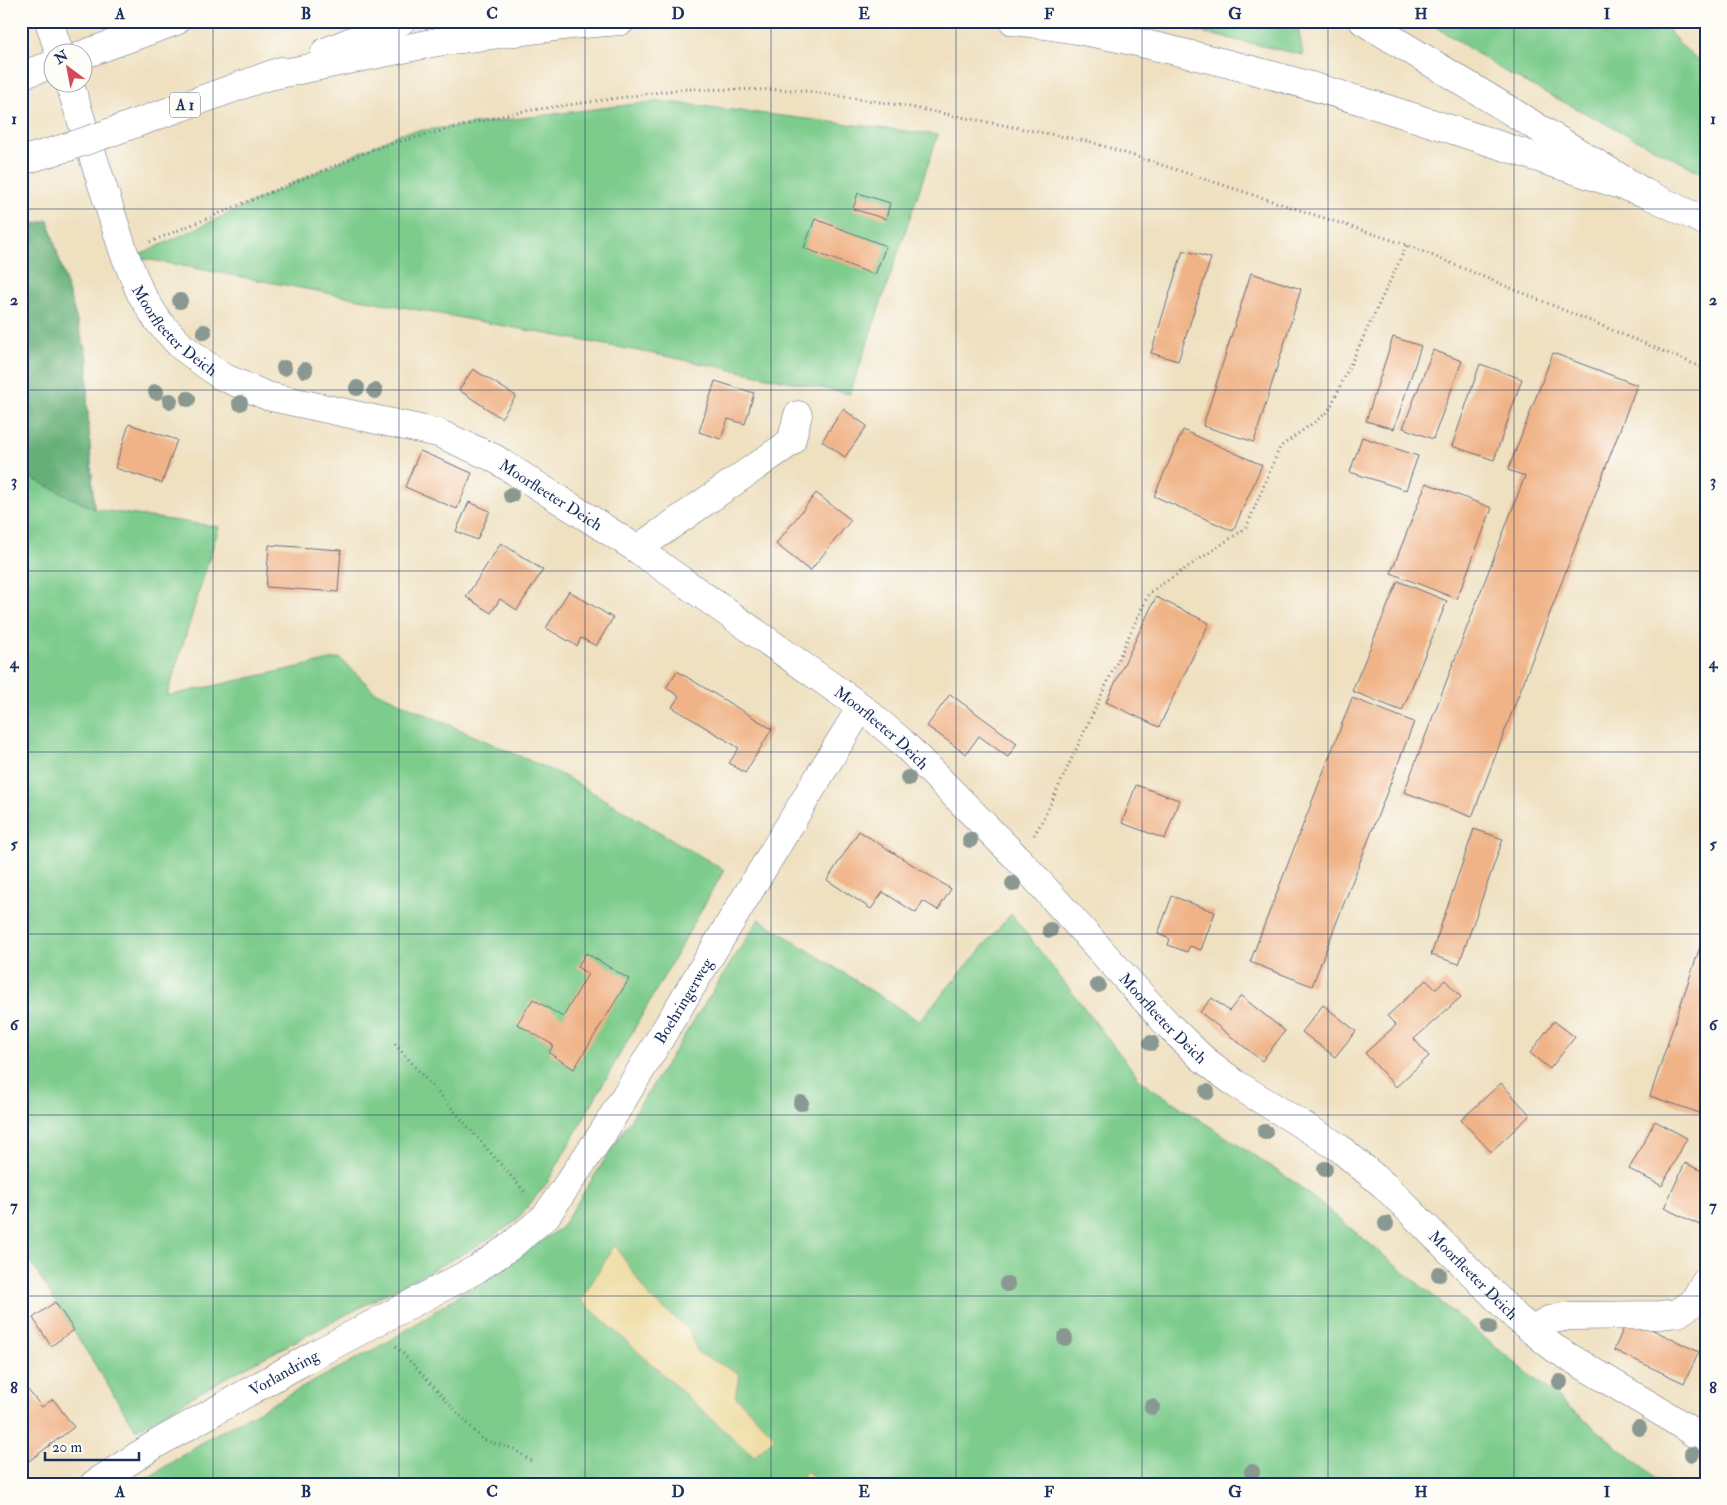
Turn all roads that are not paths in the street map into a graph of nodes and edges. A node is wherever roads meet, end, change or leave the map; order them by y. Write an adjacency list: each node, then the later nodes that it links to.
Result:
1 (49, 21): 7 (main road)
2 (176, 21): 8 (main road)
3 (401, 21): 9 (main road, A 1)
4 (620, 21): 9 (main road)
5 (1013, 21): 12 (main road)
6 (1363, 21): 12 (main road)
7 (47, 42)
8 (92, 51)
9 (265, 77): 11 (main road, A 1, bridge)
10 (72, 92): 15 (main road, Moorfleeter Deich)
11 (21, 162)
12 (1645, 193): 13 (main road)
13 (1706, 222)
14 (798, 415): 15 (main road)
15 (637, 549): 16 (main road, Moorfleeter Deich)
16 (861, 707): 17 (main road, Boehringerweg); 19 (main road, Moorfleeter Deich)
17 (477, 1269): 21 (main road, Vorlandring)
18 (1706, 1280): 19 (main road)
19 (1533, 1331): 20 (main road, Moorfleeter Deich)
20 (1706, 1441)
21 (94, 1484)

